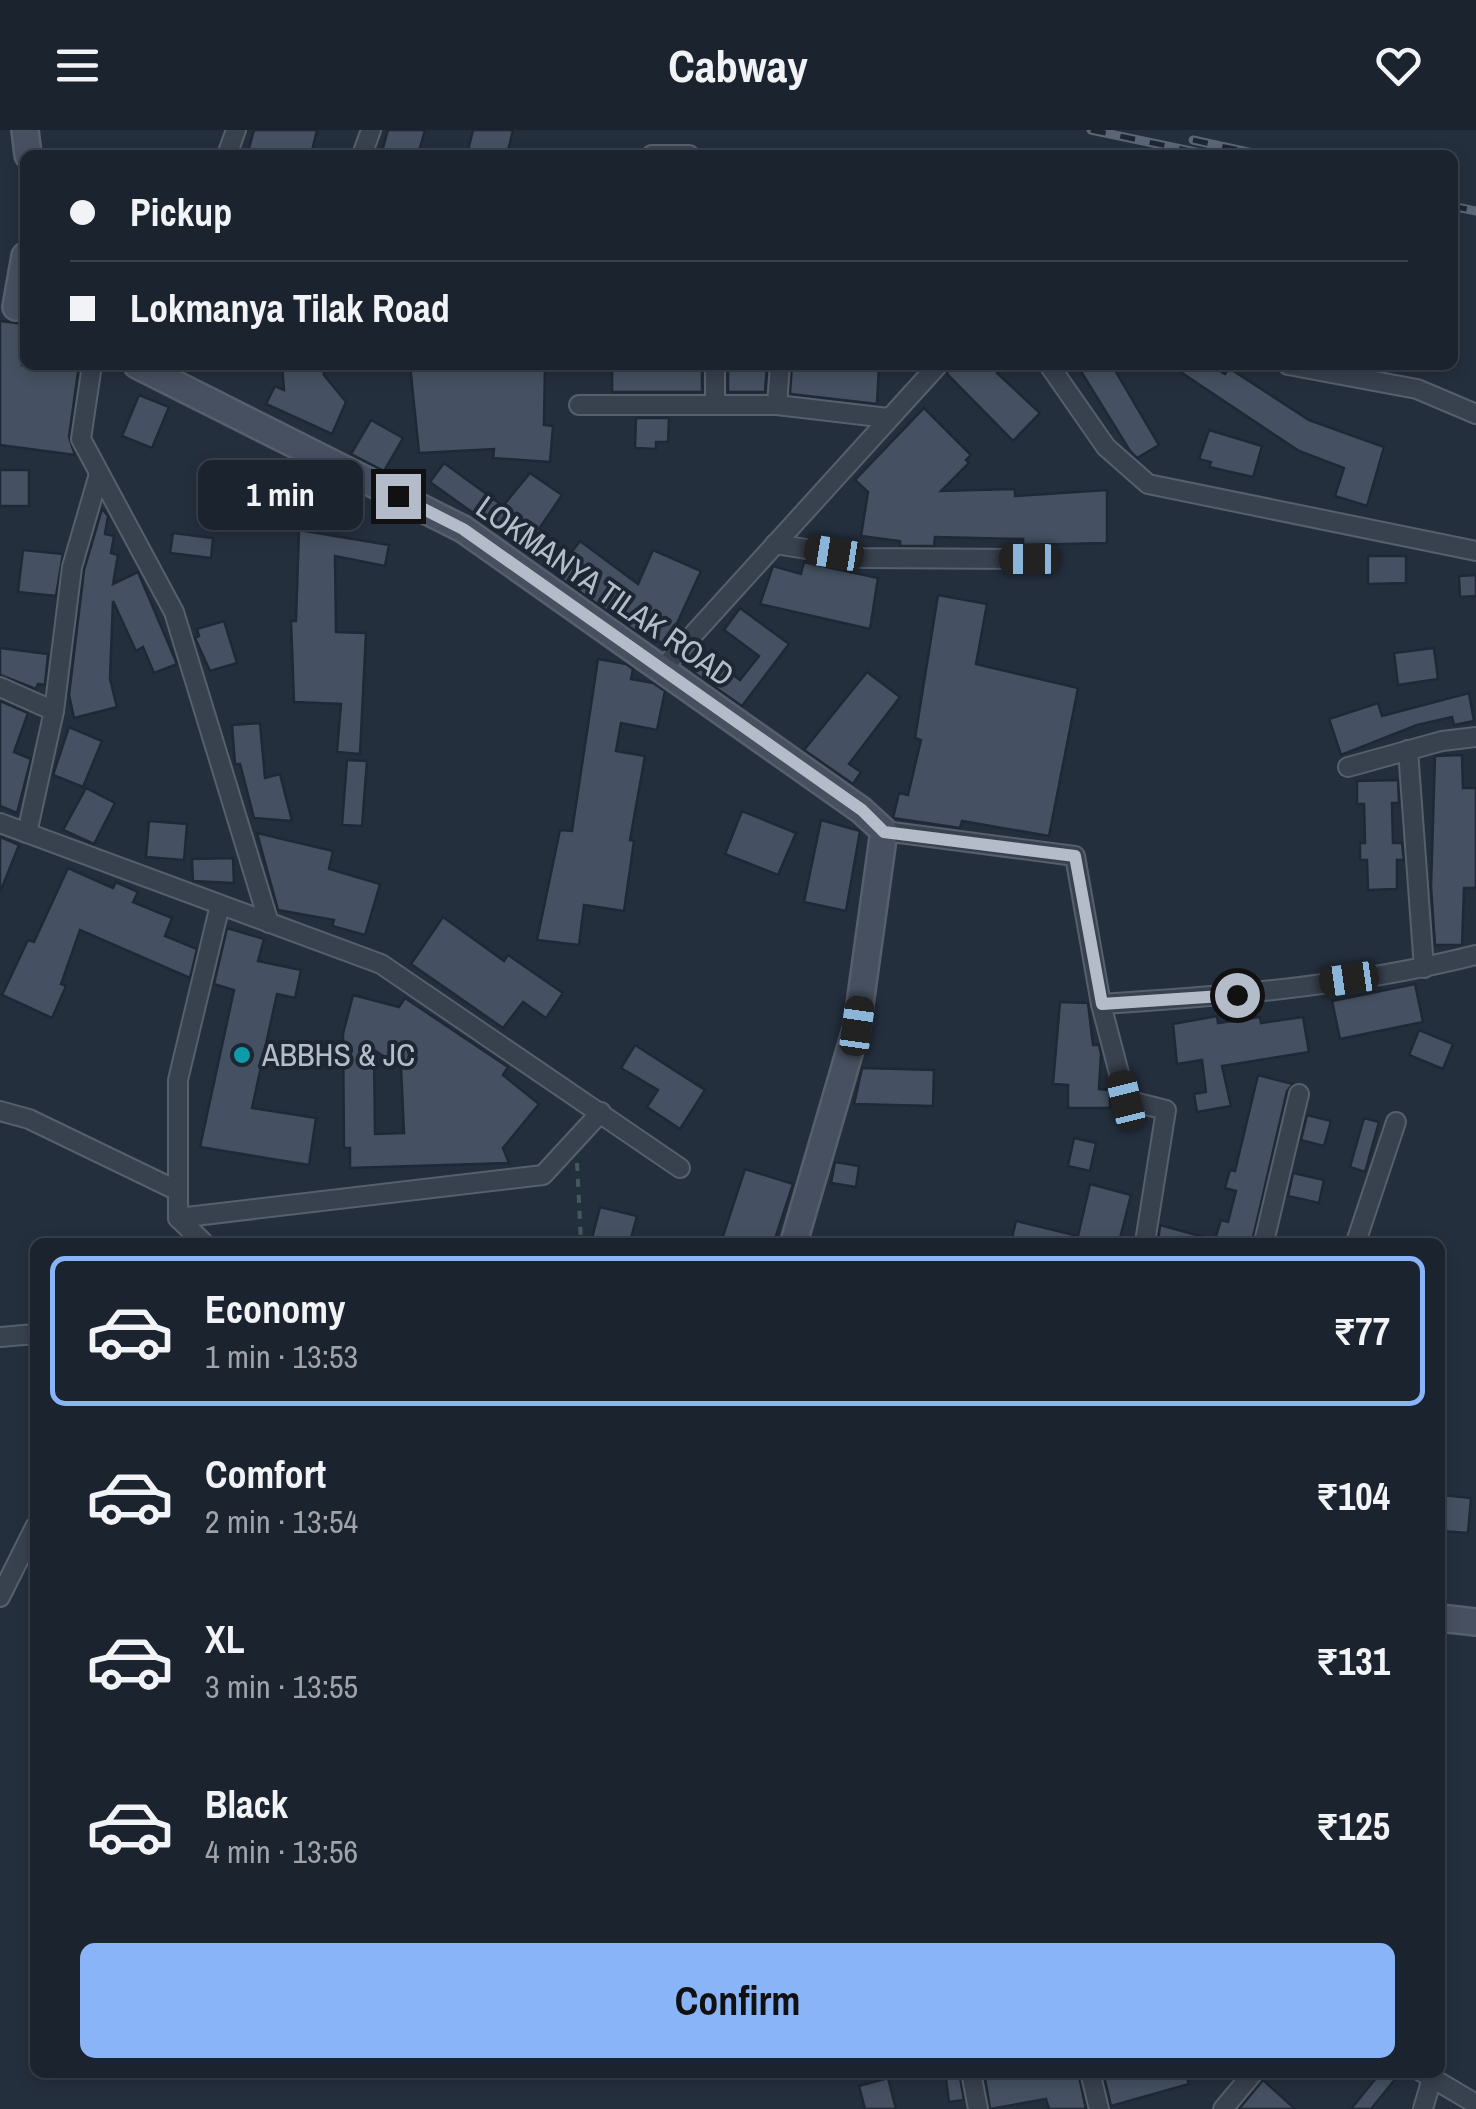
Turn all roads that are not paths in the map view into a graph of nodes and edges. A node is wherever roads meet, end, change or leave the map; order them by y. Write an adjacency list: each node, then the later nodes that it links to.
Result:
1 (91, 370): 13 (street)
2 (148, 370): 17 (main road, LOKMANYA TILAK ROAD)
3 (715, 370): 9 (street)
4 (780, 370): 10 (street)
5 (933, 370): 12 (street)
6 (1052, 370): 15 (street)
7 (1314, 370): 11 (street)
8 (579, 405): 9 (street)
9 (715, 405): 10 (street)
10 (777, 405): 12 (street)
11 (1476, 414)
12 (888, 418): 14 (street)
13 (99, 474): 19 (street); 27 (street)
14 (774, 544): 16 (street); 17 (street)
15 (1476, 551)
16 (1029, 559)
17 (662, 670): 24 (main road, LOKMANYA TILAK ROAD)
18 (0, 687): 19 (street)
19 (54, 711): 25 (street)
20 (1476, 737): 21 (street)
21 (1408, 750): 22 (street); 29 (street)
22 (1348, 768)
23 (0, 823): 25 (street)
24 (884, 832): 30 (street); 39 (main road)
25 (27, 834): 26 (street)
26 (220, 905): 27 (street); 36 (street)
27 (270, 924): 33 (street)
28 (1476, 955): 29 (street)
29 (1424, 968): 30 (street)
30 (1102, 1004): 40 (street)
31 (1299, 1094): 41 (street)
32 (0, 1111): 36 (street)
33 (600, 1112): 35 (street); 37 (street)
34 (1396, 1122): 42 (street)
35 (680, 1168)
36 (178, 1190): 37 (street)
37 (178, 1218): 38 (street)
38 (199, 1238)
39 (795, 1238)
40 (1145, 1238)
41 (1265, 1238)
42 (1357, 1238)
43 (30, 1334): 44 (street)
44 (0, 1336)
45 (30, 1537): 46 (street)
46 (0, 1597)
47 (1445, 1619): 48 (main road)
48 (1476, 1622)
49 (971, 2078): 55 (street)
50 (1091, 2078): 56 (street)
51 (1249, 2078): 57 (street)
52 (1427, 2078): 58 (street)
53 (1432, 2078): 54 (street)
54 (1476, 2104)
55 (978, 2109)
56 (1099, 2109)
57 (1223, 2109)
58 (1423, 2109)

